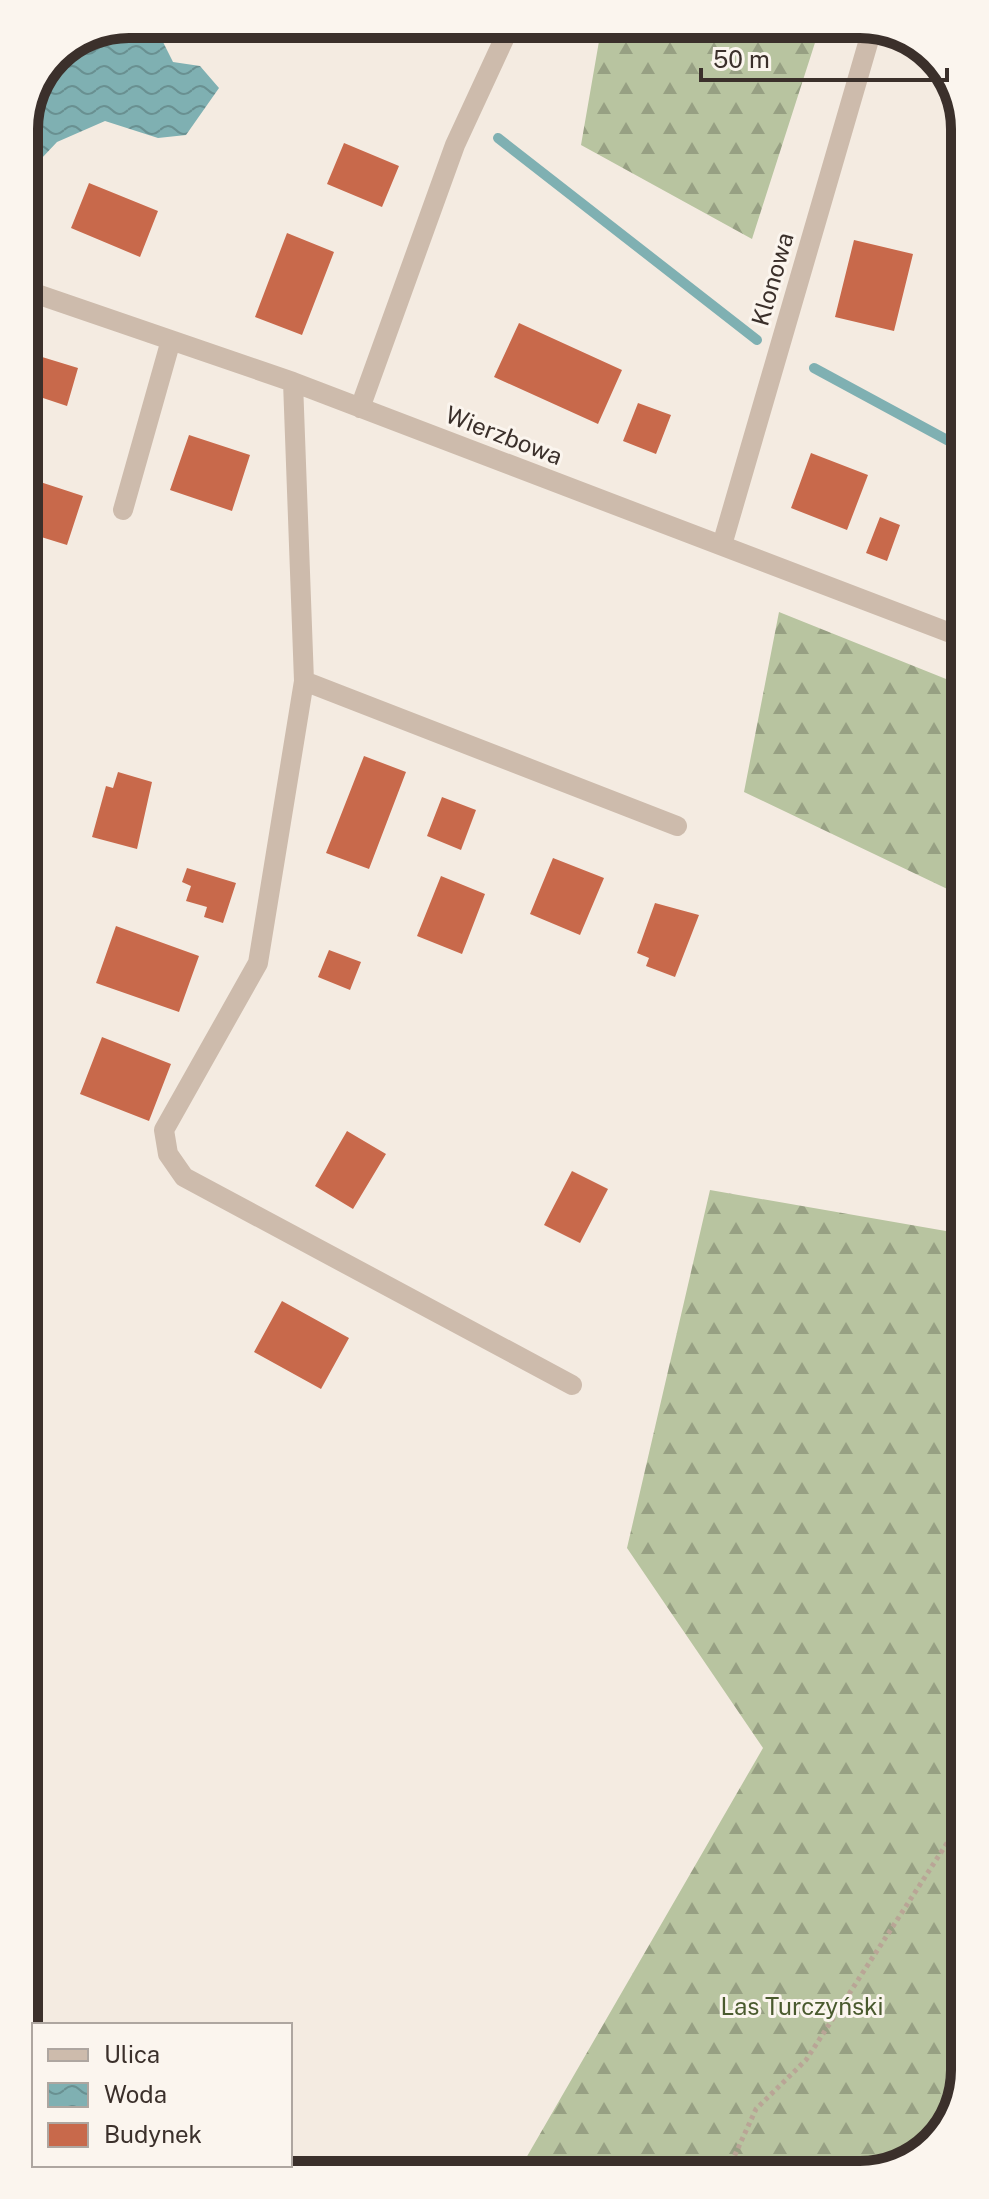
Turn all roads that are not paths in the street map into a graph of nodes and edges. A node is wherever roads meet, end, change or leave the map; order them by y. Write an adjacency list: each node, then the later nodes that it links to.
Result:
1 (505, 38): 6 (street)
2 (869, 39): 8 (street, Klonowa)
3 (38, 294): 4 (street, Wierzbowa)
4 (171, 340): 5 (street, Wierzbowa); 7 (street)
5 (293, 382): 6 (street, Wierzbowa); 10 (street)
6 (360, 408): 8 (street, Wierzbowa)
7 (123, 510)
8 (722, 545): 9 (street, Wierzbowa)
9 (951, 633)
10 (304, 681): 11 (street); 12 (street)
11 (677, 826)
12 (572, 1385)

